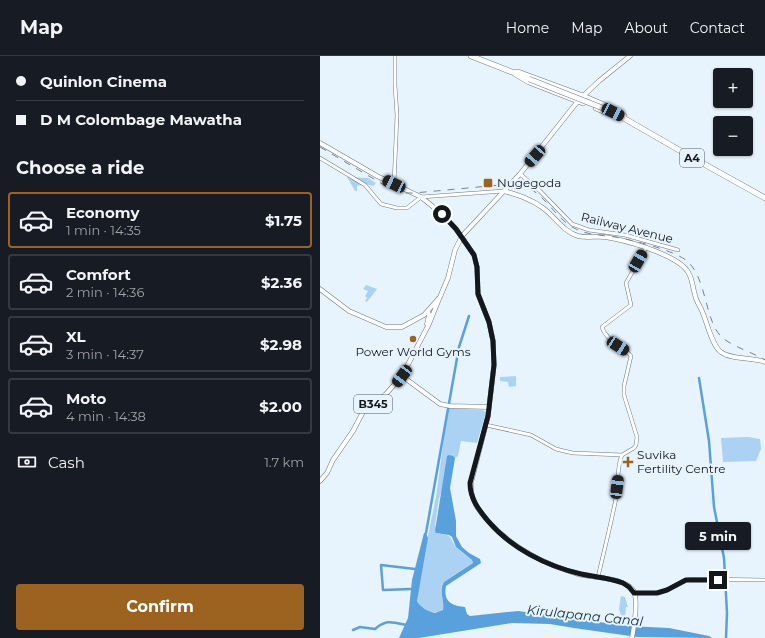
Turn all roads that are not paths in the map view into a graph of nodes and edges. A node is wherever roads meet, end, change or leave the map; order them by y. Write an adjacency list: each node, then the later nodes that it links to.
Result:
1 (395, 56): 15 (street)
2 (471, 56): 4 (highway, A4)
3 (630, 56): 6 (main road)
4 (514, 73): 5 (highway, A4); 7 (highway, A4); 11 (highway, A4, bridge)
5 (570, 91): 6 (highway, A4); 7 (highway)
6 (584, 95): 8 (main road); 9 (highway, A4)
7 (568, 97): 8 (highway, A4)
8 (578, 101): 10 (highway, A4); 14 (main road)
9 (598, 102): 10 (highway); 11 (highway, A4)
10 (596, 108): 11 (highway, A4)
11 (627, 120): 18 (highway, A4)
12 (320, 143): 15 (main road)
13 (320, 158): 17 (street)
14 (520, 174): 16 (main road); 21 (street, Railway Avenue)
15 (394, 184): 17 (main road)
16 (504, 191): 17 (street); 19 (main road); 20 (main road)
17 (421, 197): 19 (main road)
18 (765, 198)
19 (462, 236): 23 (main road); 31 (main road)
20 (646, 248): 29 (main road); 34 (street)
21 (678, 250)
22 (320, 289): 26 (main road)
23 (440, 297): 24 (main road); 25 (main road, B345)
24 (428, 311): 25 (main road); 26 (main road); 27 (main road, B345)
25 (434, 314): 28 (main road, B345)
26 (421, 317): 27 (main road)
27 (427, 322): 28 (main road, B345)
28 (426, 328): 30 (main road, B345)
29 (765, 362)
30 (402, 376): 31 (main road); 36 (main road, B345)
31 (490, 407): 32 (main road)
32 (486, 426): 33 (street); 37 (main road)
33 (615, 454): 34 (street); 35 (street)
34 (622, 455): 35 (street)
35 (619, 461): 37 (street)
36 (320, 482)
37 (598, 577): 39 (main road)
38 (765, 580): 39 (street)
39 (634, 593): 40 (main road)
40 (632, 638)

